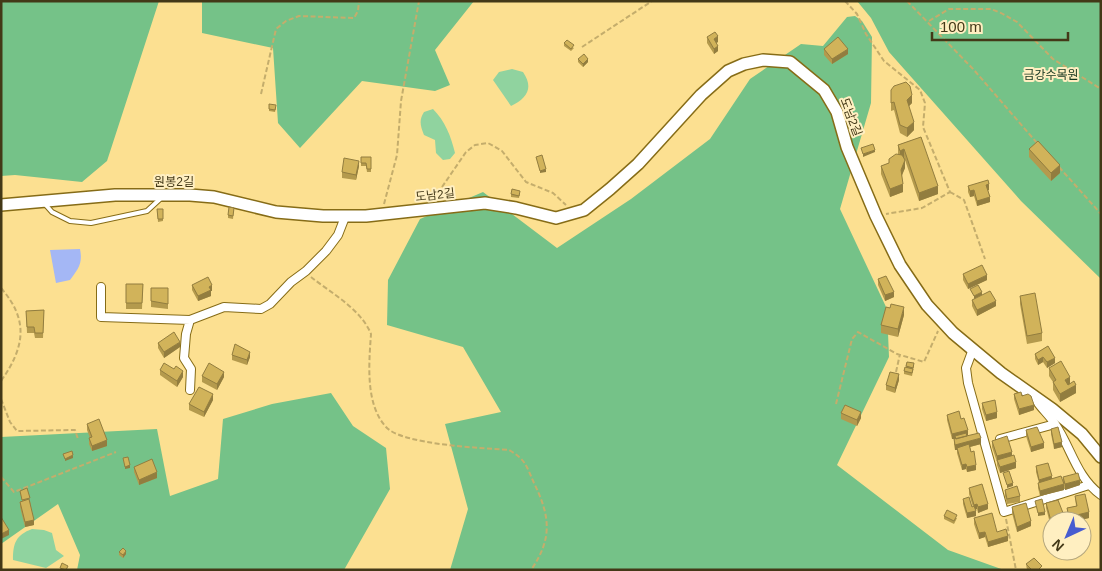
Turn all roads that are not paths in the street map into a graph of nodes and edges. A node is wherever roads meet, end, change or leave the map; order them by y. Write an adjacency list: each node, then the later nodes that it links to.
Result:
1 (163, 195): 2 (main road, 원봉2길); 2 (lane); 4 (main road, 원봉2길)
2 (42, 202): 3 (main road, 원봉2길)
3 (1, 205)
4 (346, 217): 6 (street); 7 (main road, 도남2길)
5 (102, 286): 6 (street)
6 (190, 320): 8 (street)
7 (973, 348): 9 (main road, 도남2길); 11 (street)
8 (190, 390)
9 (1033, 396): 10 (street, 도남2길); 12 (main road)
10 (1055, 424): 11 (street); 13 (street, 도남2길)
11 (986, 444): 13 (street)
12 (1101, 457)
13 (1089, 485): 14 (street, 도남2길)
14 (1101, 495)

